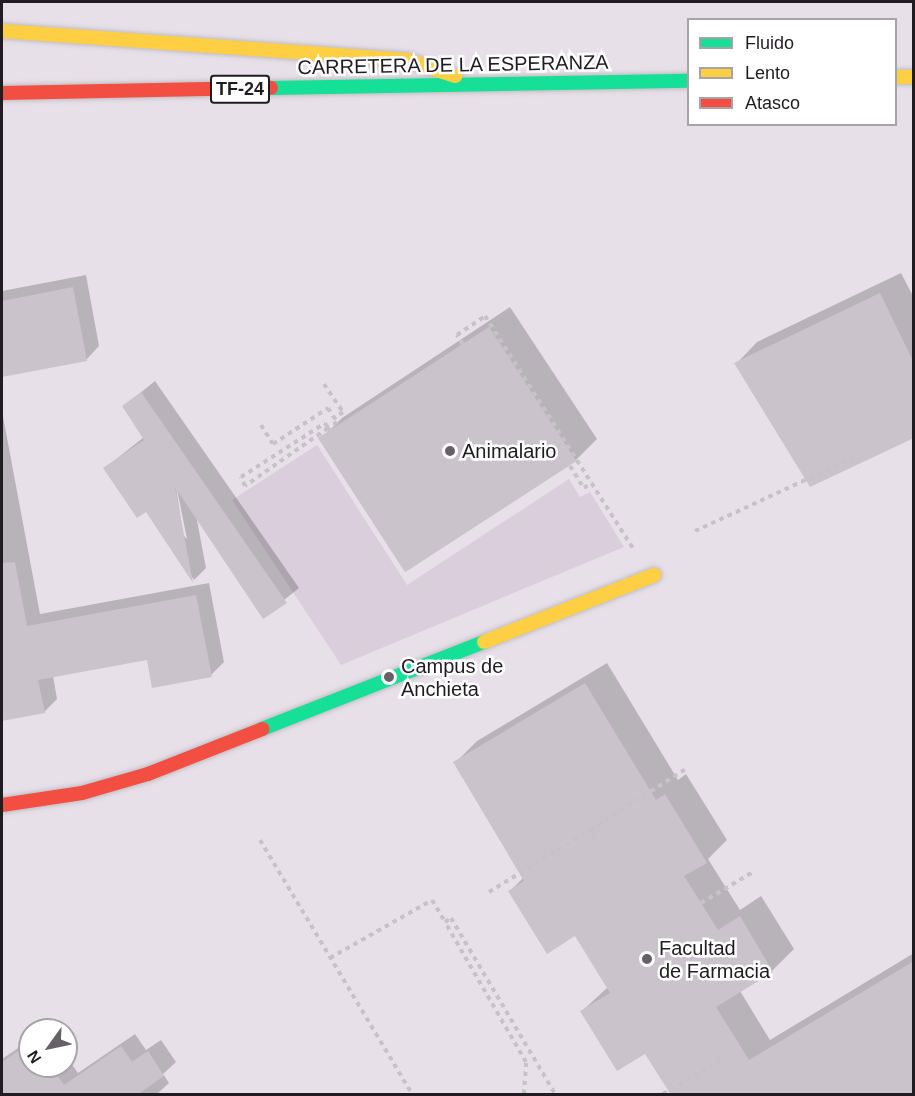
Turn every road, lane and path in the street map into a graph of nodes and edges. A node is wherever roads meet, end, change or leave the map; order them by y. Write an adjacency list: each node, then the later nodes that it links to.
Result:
1 (2, 31): 5 (main road)
2 (897, 77): 3 (main road)
3 (914, 77)
4 (687, 81): 5 (main road, CARRETERA DE LA ESPERANZA / TF-24)
5 (479, 84): 6 (main road, CARRETERA DE LA ESPERANZA / TF-24)
6 (2, 93)
7 (463, 344): 14 (path)
8 (324, 384): 9 (path)
9 (334, 418): 10 (path); 11 (path)
10 (261, 425)
11 (329, 430): 11 (path)
12 (853, 458): 15 (path)
13 (570, 466): 14 (path)
14 (591, 483): 16 (path)
15 (695, 531)
16 (652, 576): 18 (main road)
17 (689, 767): 19 (path)
18 (2, 805)
19 (590, 830): 20 (path); 23 (path)
20 (595, 837)
21 (260, 840): 26 (path)
22 (753, 872): 24 (path)
23 (489, 892)
24 (701, 903)
25 (444, 922): 26 (path); 28 (path); 30 (path)
26 (330, 958): 29 (path)
27 (727, 1056): 31 (path)
28 (522, 1094)
29 (412, 1095)
30 (555, 1095)
31 (663, 1095)

